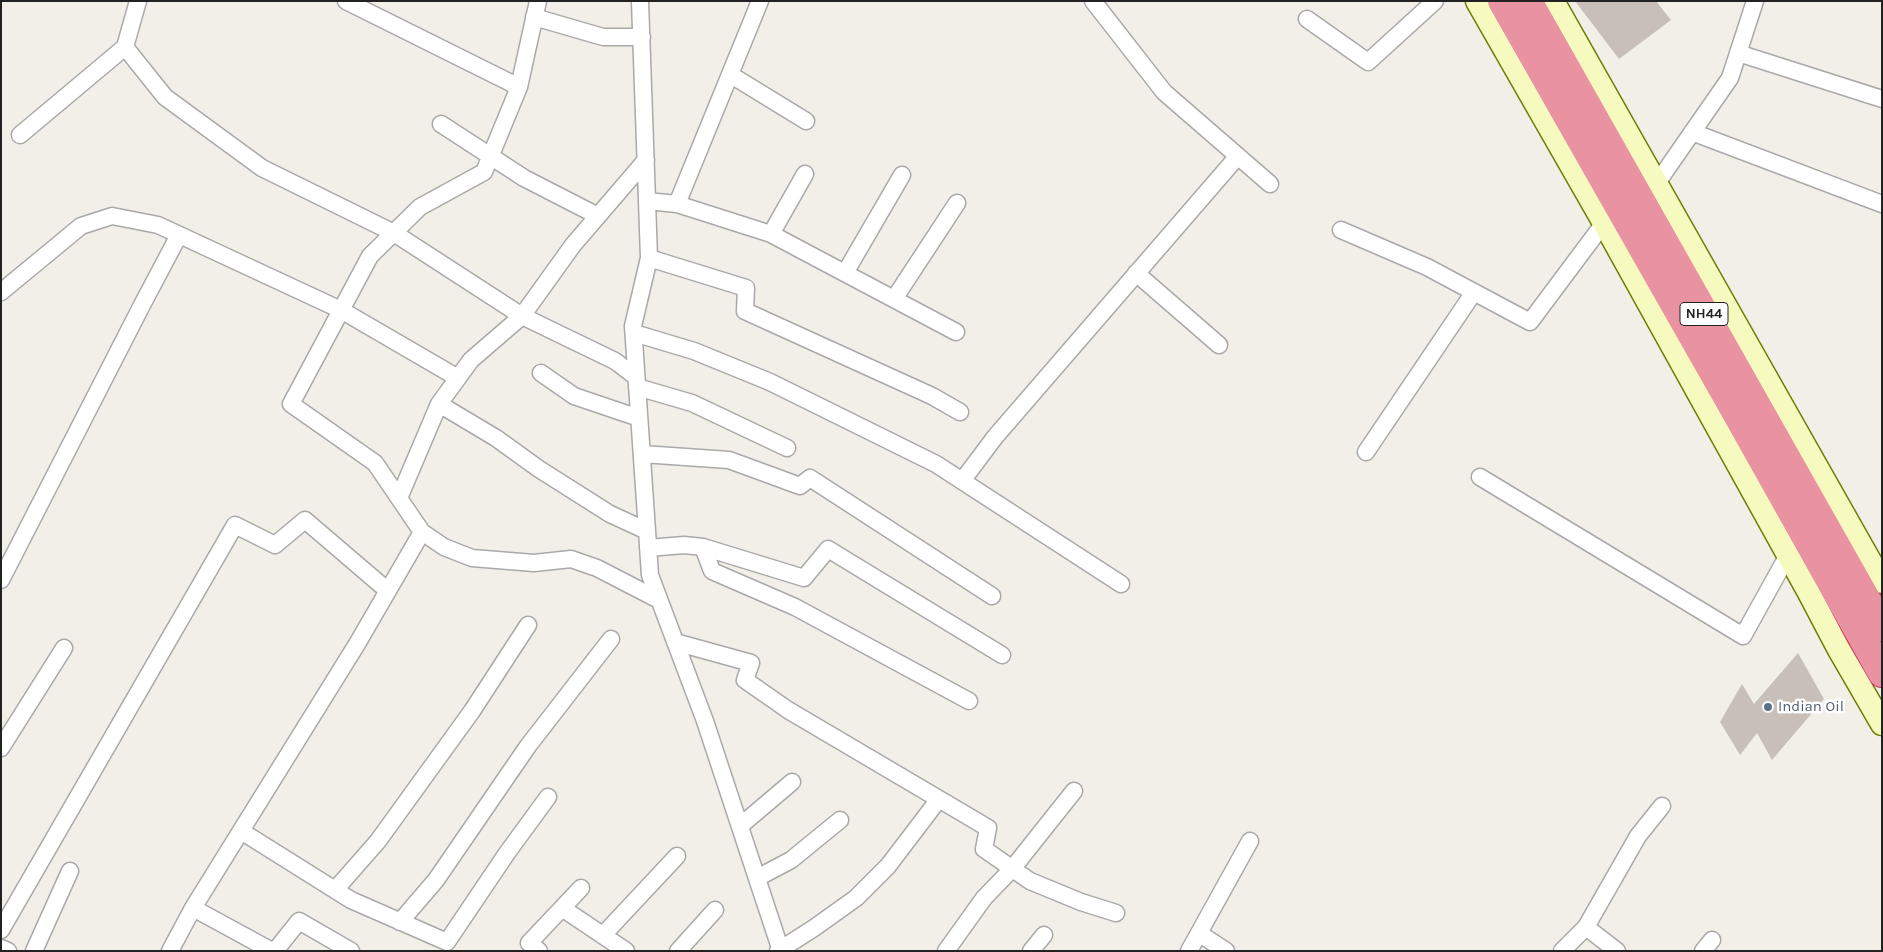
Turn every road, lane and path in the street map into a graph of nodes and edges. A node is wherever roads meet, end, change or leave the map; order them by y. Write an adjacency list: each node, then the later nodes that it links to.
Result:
1 (138, 1): 15 (street)
2 (346, 1): 18 (street)
3 (640, 1): 14 (street)
4 (760, 1): 17 (street)
5 (1093, 1): 24 (street)
6 (1435, 1): 13 (street)
7 (1477, 1): 36 (street)
8 (1502, 1): 68 (highway, NH44)
9 (1528, 1): 76 (highway, NH44)
10 (1553, 1): 29 (street)
11 (1755, 1): 16 (street)
12 (536, 9): 14 (street); 18 (street)
13 (1307, 18)
14 (642, 37): 26 (street)
15 (125, 47): 23 (street); 38 (street)
16 (1738, 53): 19 (street); 22 (street)
17 (731, 75): 20 (street); 33 (street)
18 (519, 87): 25 (street)
19 (1882, 99)
20 (806, 121)
21 (441, 124): 25 (street)
22 (1692, 132): 29 (street); 34 (street)
23 (20, 135)
24 (1238, 156): 30 (street); 43 (street)
25 (491, 157): 35 (street); 38 (street)
26 (646, 160): 31 (street); 35 (street)
27 (805, 174): 39 (street)
28 (902, 175): 42 (street)
29 (1657, 183): 70 (street)
30 (1270, 184)
31 (647, 200): 33 (street); 41 (street)
32 (956, 203): 46 (street)
33 (677, 204): 39 (street)
34 (1882, 204)
35 (598, 216): 48 (street)
36 (1604, 222): 45 (street); 68 (street)
37 (1341, 230): 45 (street)
38 (394, 233): 47 (street); 48 (street)
39 (771, 234): 42 (street)
40 (180, 235): 44 (street); 47 (street); 69 (street)
41 (649, 258): 50 (street); 56 (street)
42 (845, 273): 46 (street)
43 (1136, 274): 51 (street); 62 (street)
44 (1, 292)
45 (1474, 292): 59 (street)
46 (894, 299): 49 (street)
47 (341, 310): 53 (street); 63 (street)
48 (522, 316): 53 (street); 54 (street)
49 (956, 332)
50 (634, 333): 54 (street); 62 (street)
51 (1219, 345)
52 (541, 373): 57 (street)
53 (458, 378): 55 (street)
54 (636, 382): 57 (street); 58 (street)
55 (439, 404): 63 (street); 64 (street)
56 (960, 412)
57 (639, 418): 60 (street)
58 (787, 448)
59 (1366, 452)
60 (642, 454): 64 (street); 73 (street)
61 (1480, 477): 68 (street)
62 (962, 481): 71 (street)
63 (399, 498): 65 (street)
64 (647, 530): 67 (street)
65 (422, 532): 72 (street); 74 (street)
66 (703, 547): 67 (street); 80 (street); 82 (street)
67 (648, 548): 74 (street)
68 (1797, 553): 81 (highway, NH44); 83 (street)
69 (1, 580)
70 (1882, 582)
71 (1121, 584)
72 (388, 591): 92 (street); 106 (street)
73 (992, 596)
74 (659, 600): 78 (street)
75 (528, 626): 99 (street)
76 (1882, 627)
77 (611, 639): 104 (street)
78 (675, 642): 88 (street); 91 (street)
79 (64, 648): 84 (street)
80 (1002, 655)
81 (1882, 673)
82 (969, 701)
83 (1882, 724)
84 (1, 748)
85 (792, 782): 91 (street)
86 (1074, 791): 95 (street)
87 (548, 798): 104 (street)
88 (939, 799): 95 (street); 111 (street)
89 (1662, 806): 105 (street)
90 (840, 820): 97 (street)
91 (740, 826): 97 (street)
92 (241, 831): 99 (street); 100 (street)
93 (1250, 841): 107 (street)
94 (677, 856): 108 (street)
95 (1012, 869): 103 (street); 120 (street)
96 (70, 871): 113 (street)
97 (757, 878): 111 (street)
98 (582, 888): 101 (street)
99 (335, 890): 104 (street)
100 (193, 908): 114 (street); 115 (street)
101 (562, 908): 108 (street); 117 (street)
102 (715, 910): 119 (street)
103 (1116, 913)
104 (400, 922)
105 (1586, 926): 124 (street); 125 (street)
106 (1, 930)
107 (1200, 934): 122 (street); 123 (street)
108 (603, 935): 118 (street)
109 (1044, 935): 121 (street)
110 (1, 948): 112 (street)
111 (780, 950)
112 (8, 951)
113 (34, 951)
114 (170, 951)
115 (273, 951): 116 (street)
116 (351, 951)
117 (539, 951)
118 (626, 951)
119 (678, 951)
120 (946, 951)
121 (1031, 951)
122 (1189, 951)
123 (1226, 951)
124 (1562, 951)
125 (1617, 951)

